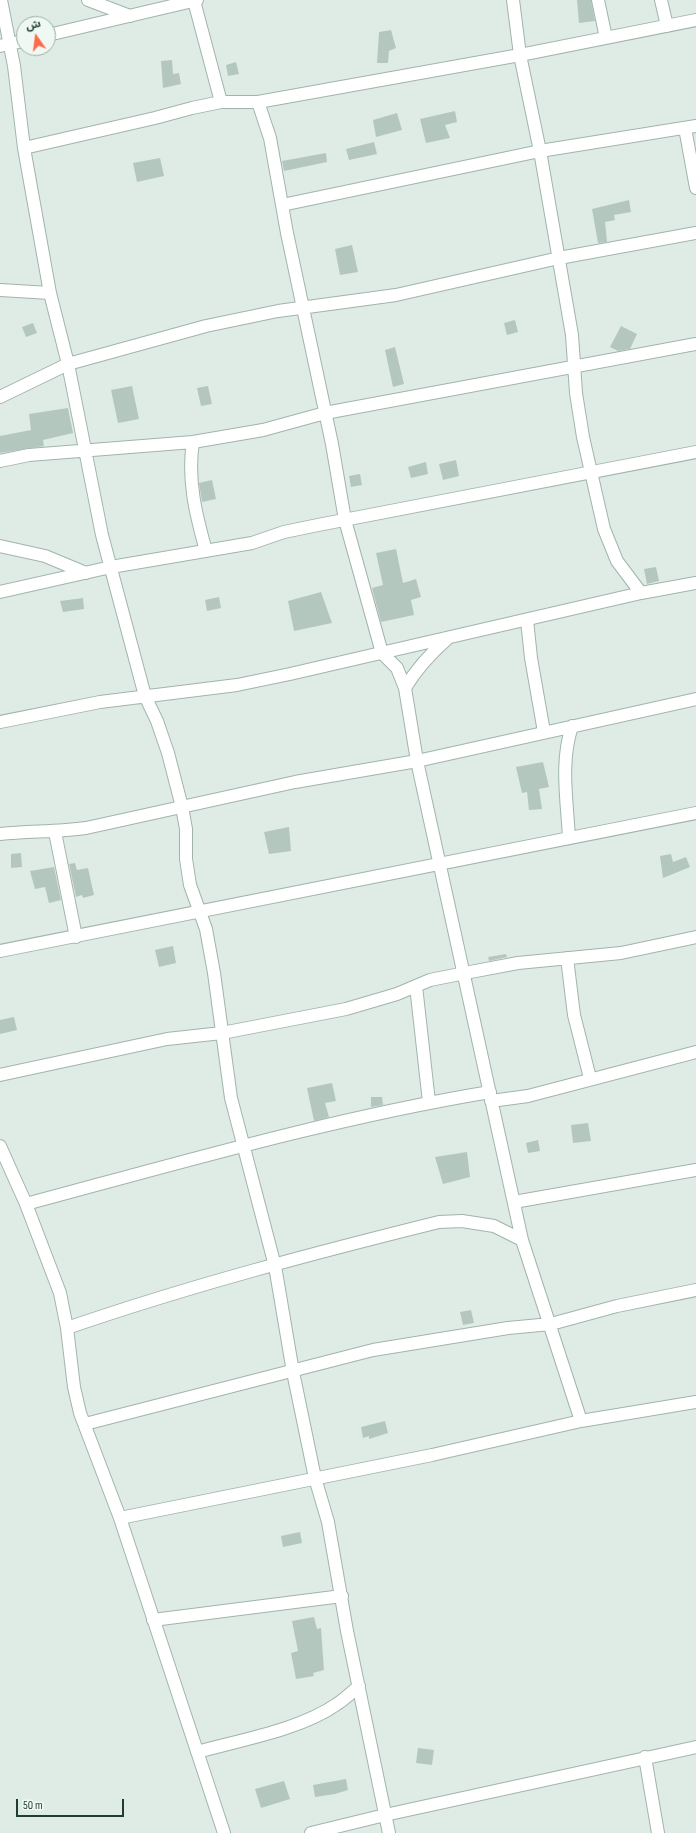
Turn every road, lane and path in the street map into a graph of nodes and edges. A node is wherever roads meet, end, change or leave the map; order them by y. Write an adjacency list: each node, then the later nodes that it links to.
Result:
1 (1, 0): 13 (street)
2 (88, 0): 7 (street)
3 (195, 0): 7 (street); 15 (street)
4 (513, 0): 14 (street)
5 (598, 0): 11 (street)
6 (661, 0): 9 (street)
7 (130, 16): 10 (street)
8 (696, 20): 9 (street)
9 (667, 26): 11 (street)
10 (56, 34)
11 (606, 38): 14 (street)
12 (16, 43): 13 (street)
13 (5, 46): 18 (street)
14 (520, 55): 16 (street); 19 (street)
15 (221, 102): 16 (street); 18 (street)
16 (258, 102): 21 (street)
17 (691, 127): 19 (street); 20 (street)
18 (24, 148): 25 (street)
19 (540, 152): 21 (street); 23 (street)
20 (696, 188)
21 (282, 205): 26 (street)
22 (696, 234): 23 (street)
23 (559, 258): 26 (street); 29 (street)
24 (0, 290): 25 (street)
25 (50, 293): 28 (street)
26 (304, 308): 28 (street); 31 (street)
27 (696, 344): 29 (street)
28 (68, 364): 30 (street); 33 (street)
29 (574, 367): 31 (street); 36 (street)
30 (0, 396)
31 (325, 413): 32 (street); 37 (street)
32 (193, 442): 33 (street); 39 (street)
33 (86, 451): 35 (street); 40 (street)
34 (696, 452): 36 (street)
35 (0, 461)
36 (591, 473): 37 (street); 44 (street)
37 (345, 520): 39 (street); 47 (street)
38 (0, 546): 41 (street)
39 (206, 551): 40 (street)
40 (111, 567): 41 (street); 49 (street)
41 (86, 573): 43 (street)
42 (696, 583): 44 (street)
43 (0, 592)
44 (641, 594): 45 (street)
45 (527, 620): 46 (street); 53 (street)
46 (447, 638): 47 (street); 48 (street)
47 (382, 653): 48 (street); 49 (street)
48 (405, 688): 54 (street)
49 (145, 696): 51 (street); 55 (street)
50 (696, 699): 52 (street)
51 (0, 722)
52 (572, 726): 53 (street); 59 (street)
53 (544, 732): 54 (street)
54 (417, 761): 55 (street); 60 (street)
55 (182, 807): 57 (street); 61 (street)
56 (696, 813): 59 (street)
57 (55, 832): 58 (street); 62 (street)
58 (0, 834)
59 (569, 838): 60 (street)
60 (440, 864): 61 (street); 66 (street)
61 (199, 913): 62 (street); 68 (street)
62 (76, 937): 64 (street)
63 (696, 937): 65 (street)
64 (0, 951)
65 (567, 958): 66 (street); 71 (street)
66 (465, 973): 67 (street); 72 (street)
67 (416, 986): 68 (street); 73 (street)
68 (222, 1033): 70 (street); 74 (street)
69 (696, 1052): 71 (street)
70 (0, 1075)
71 (590, 1078): 72 (street)
72 (490, 1096): 73 (street); 77 (street)
73 (429, 1102): 74 (street)
74 (244, 1145): 78 (street); 80 (street)
75 (0, 1146): 78 (street)
76 (696, 1170): 77 (street)
77 (514, 1202): 79 (street)
78 (26, 1204): 83 (street)
79 (522, 1240): 80 (street); 82 (street)
80 (275, 1266): 83 (street); 84 (street)
81 (696, 1290): 82 (street)
82 (550, 1324): 84 (street); 86 (street)
83 (67, 1328): 87 (street)
84 (293, 1372): 87 (street); 88 (street)
85 (696, 1402): 86 (street)
86 (581, 1421): 88 (street)
87 (85, 1424): 89 (street)
88 (315, 1478): 89 (street); 90 (street)
89 (120, 1518): 91 (street)
90 (342, 1596): 91 (street); 92 (street)
91 (153, 1620): 94 (street)
92 (359, 1686): 94 (street); 96 (street)
93 (696, 1747): 95 (street)
94 (197, 1752): 97 (street)
95 (645, 1757): 96 (street); 100 (street)
96 (385, 1815): 98 (street); 99 (street)
97 (224, 1833)
98 (310, 1833)
99 (389, 1833)
100 (658, 1833)

